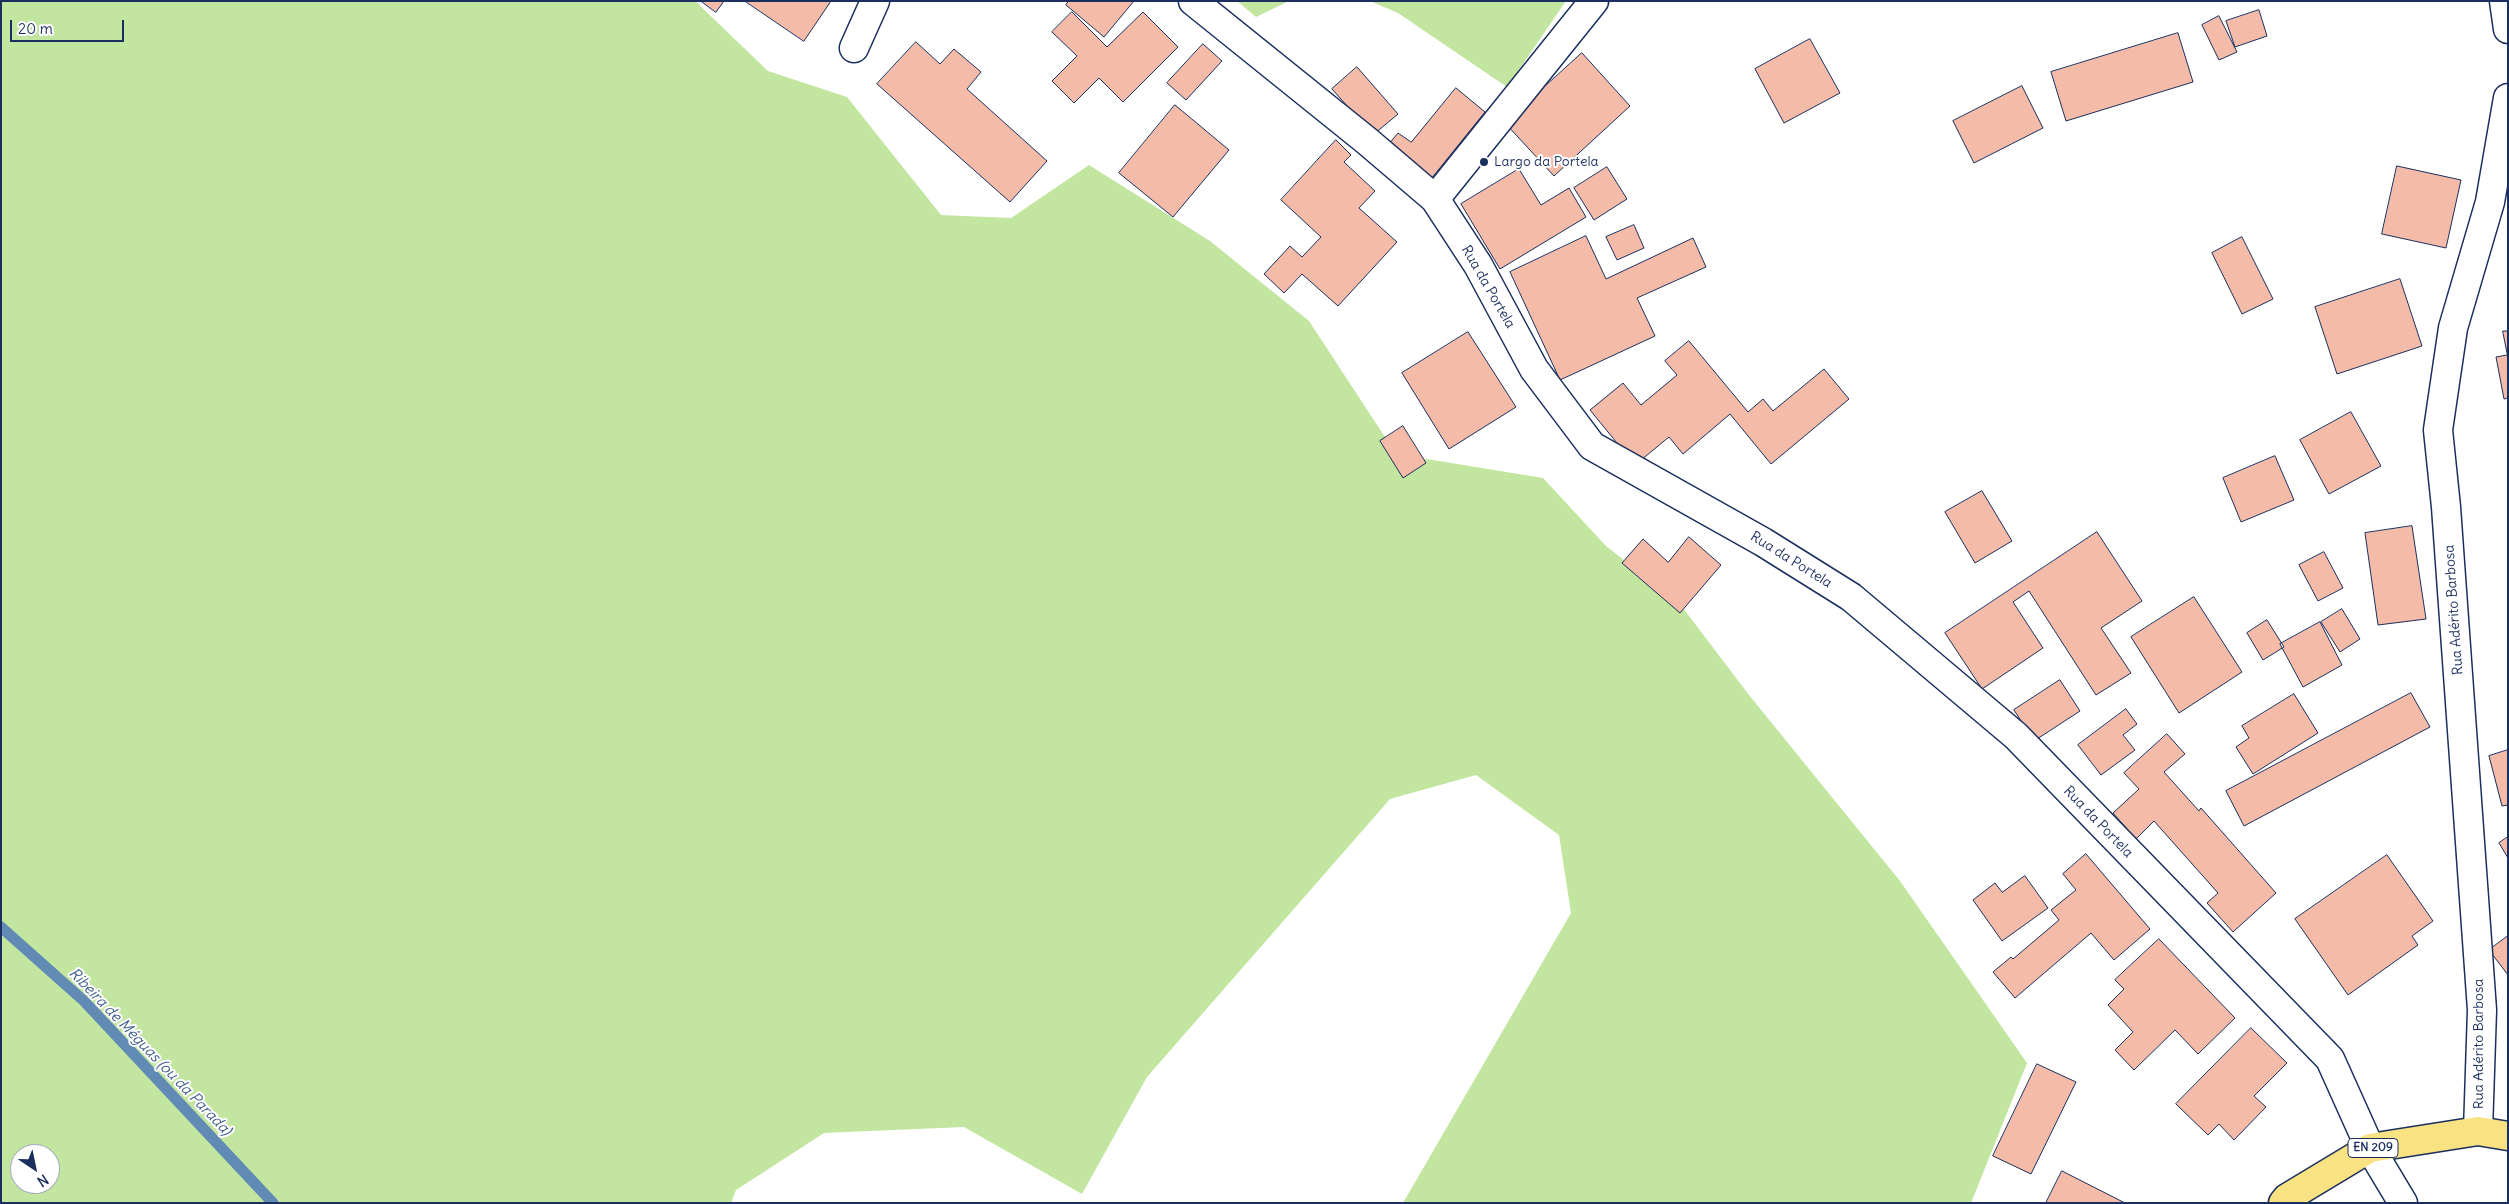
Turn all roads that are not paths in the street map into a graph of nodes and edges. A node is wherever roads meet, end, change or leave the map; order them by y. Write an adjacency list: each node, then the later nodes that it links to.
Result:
1 (875, 1): 6 (street)
2 (1194, 1): 8 (street, Rua da Portela)
3 (1594, 1): 8 (street)
4 (2504, 1): 5 (street)
5 (2508, 29)
6 (854, 48)
7 (2508, 98): 9 (street, Rua Adérito Barbosa)
8 (1435, 199): 11 (street, Rua da Portela)
9 (2478, 1130): 10 (main road, EN 209); 11 (main road, EN 209)
10 (2508, 1136)
11 (2370, 1148): 12 (main road, EN 209); 13 (street, Rua da Portela)
12 (2283, 1203)
13 (2403, 1203)

